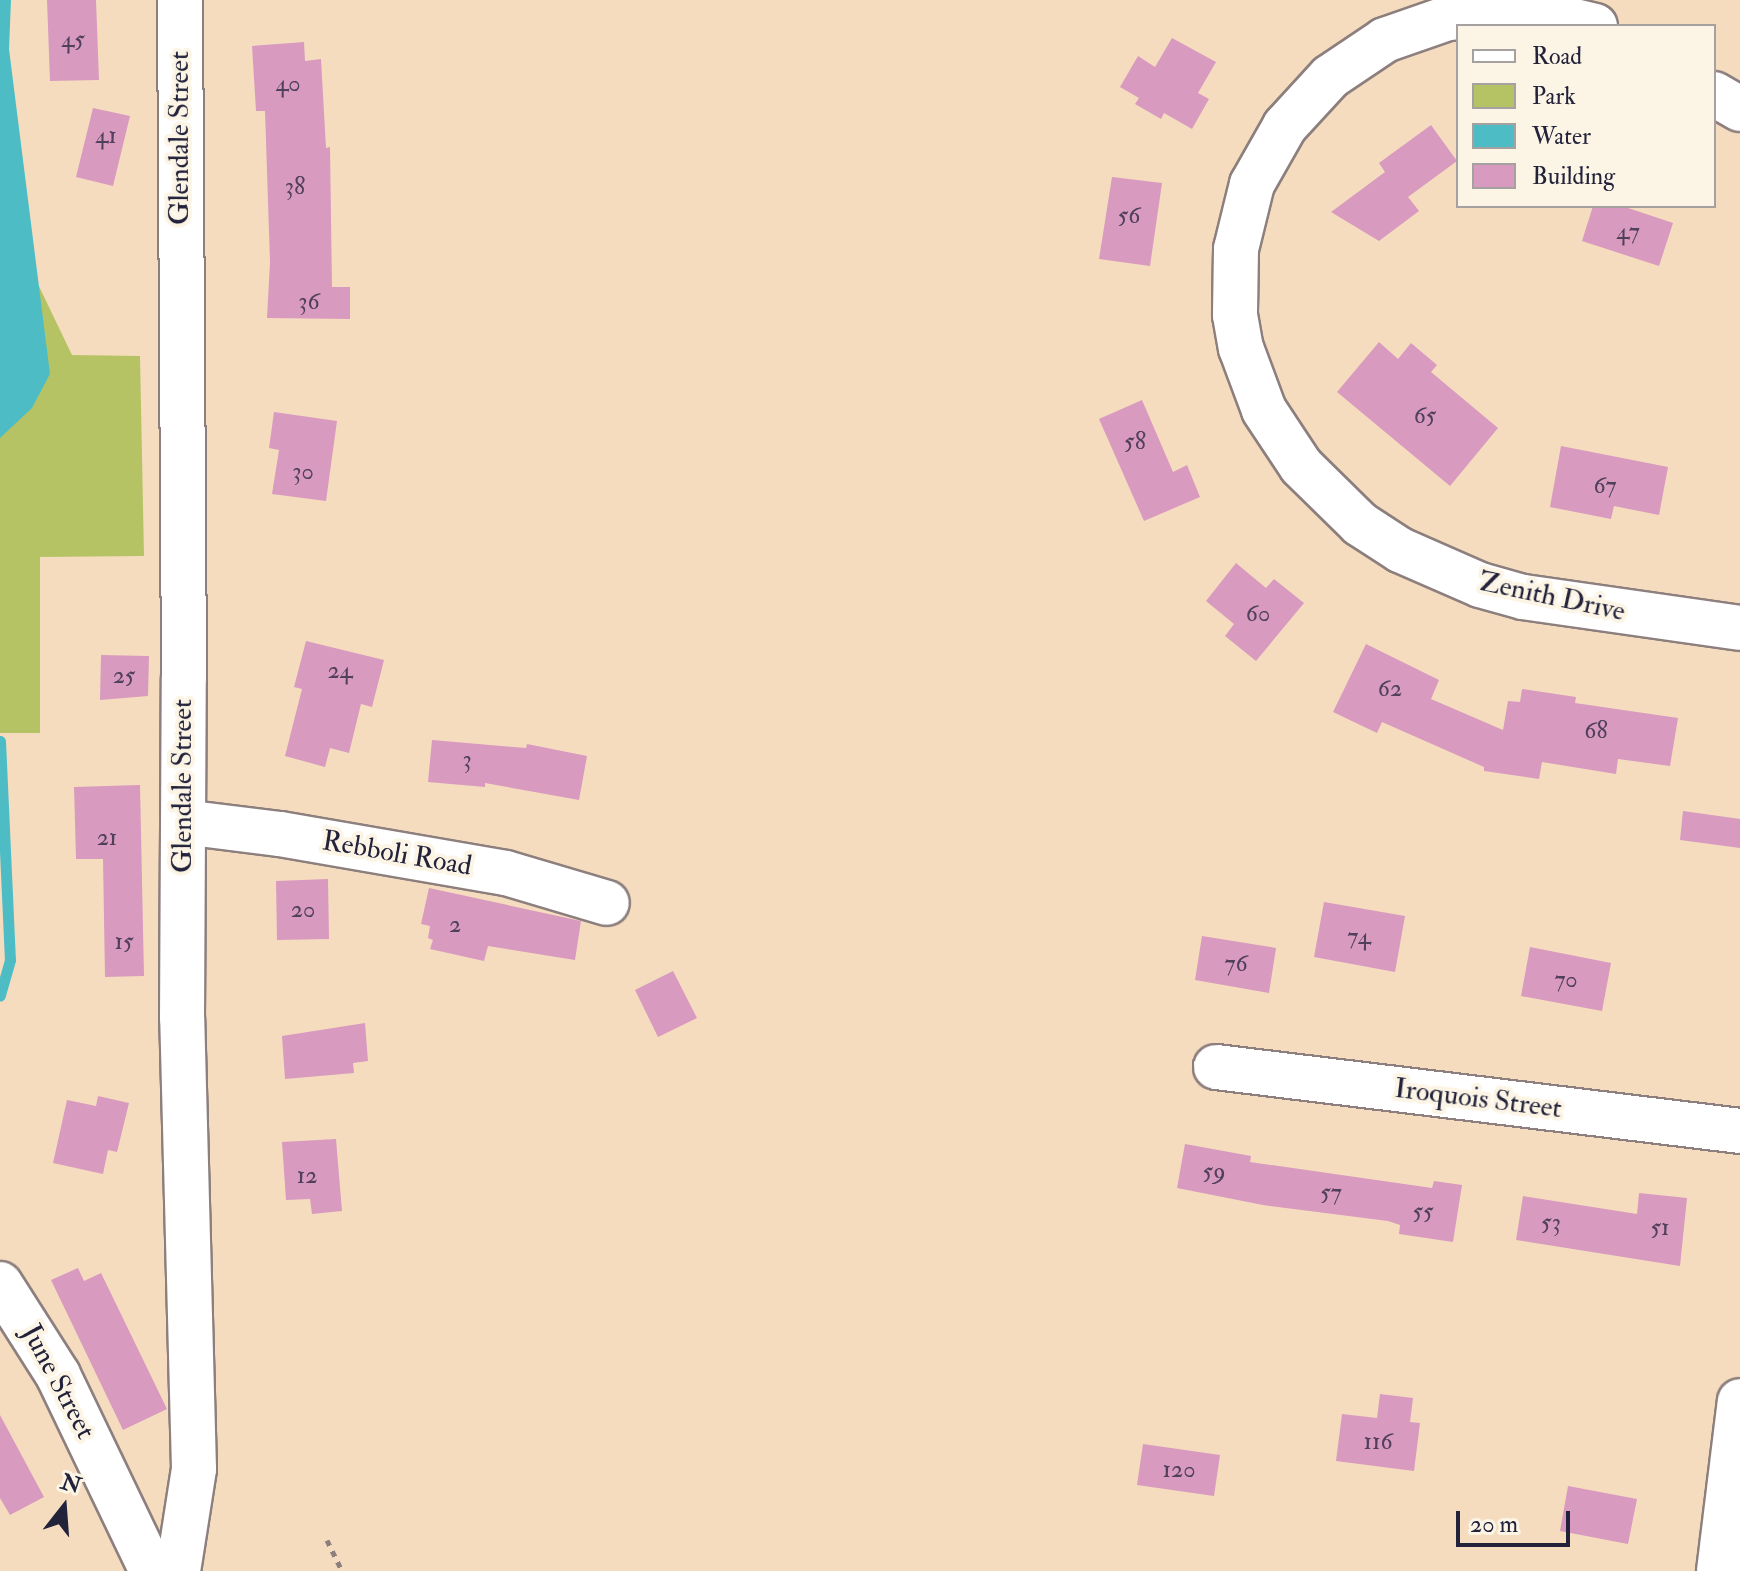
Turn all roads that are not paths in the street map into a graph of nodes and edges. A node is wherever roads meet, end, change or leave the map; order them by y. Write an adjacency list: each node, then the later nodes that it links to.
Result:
1 (180, 0): 6 (street, Glendale Street)
2 (1587, 24): 5 (street, Zenith Drive)
3 (1716, 95): 4 (street)
4 (1740, 109)
5 (1740, 628)
6 (183, 822): 7 (street, Rebboli Road); 13 (street, Glendale Street)
7 (607, 903)
8 (1216, 1067): 9 (street, Iroquois Street)
9 (1740, 1131)
10 (0, 1284): 12 (street, June Street)
11 (1740, 1401): 14 (street)
12 (152, 1571)
13 (178, 1571)
14 (1719, 1571)

